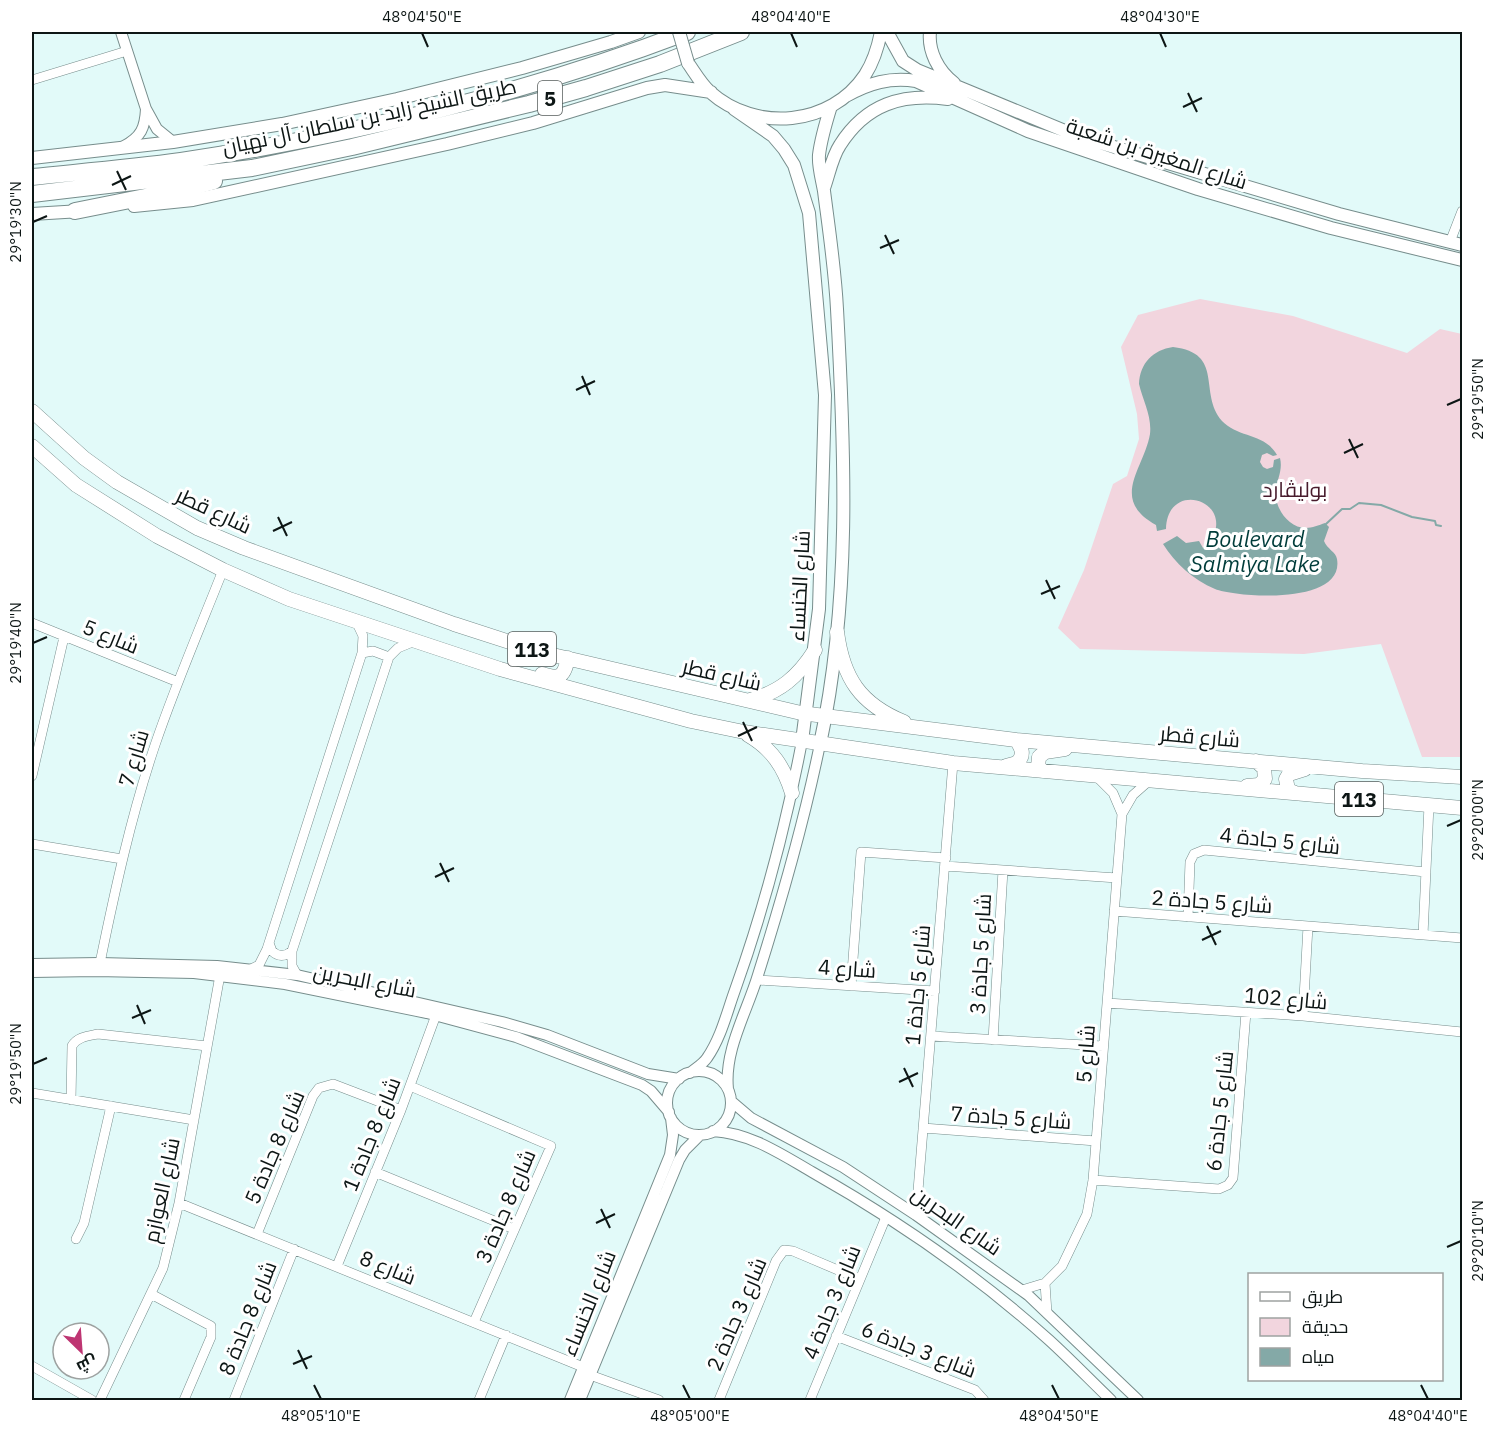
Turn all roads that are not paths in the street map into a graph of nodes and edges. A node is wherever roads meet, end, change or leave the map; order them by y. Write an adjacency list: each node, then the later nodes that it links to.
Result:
1 (121, 32): 9 (street)
2 (639, 32): 17 (main road)
3 (679, 32): 11 (main road, bridge)
4 (687, 32): 21 (highway, طريق الشيخ زايد بن سلطان آل نهيان / 5)
5 (741, 32): 20 (highway, طريق الشيخ زايد بن سلطان آل نهيان / 5)
6 (881, 32): 13 (main road)
7 (886, 32): 12 (main road, شارع المغيرة بن شعبة)
8 (930, 32): 12 (main road)
9 (128, 51): 10 (street); 15 (street)
10 (32, 80)
11 (711, 92): 16 (main road, شارع الخنساء); 24 (main road)
12 (963, 95): 13 (main road, شارع المغيرة بن شعبة); 22 (main road); 27 (main road, شارع المغيرة بن شعبة); 28 (main road, شارع المغيرة بن شعبة)
13 (846, 96): 14 (main road)
14 (831, 106): 16 (main road); 22 (main road, شارع الخنساء)
15 (146, 109): 17 (street); 18 (street)
16 (734, 109): 37 (main road, شارع الخنساء)
17 (173, 142): 18 (main road)
18 (124, 146): 19 (main road)
19 (32, 158)
20 (252, 168): 23 (highway, طريق الشيخ زايد بن سلطان آل نهيان / 5); 24 (highway)
21 (32, 177)
22 (824, 189): 34 (main road, شارع الخنساء)
23 (32, 195)
24 (75, 211): 26 (main road)
25 (1462, 211): 27 (street)
26 (32, 214)
27 (1456, 244)
28 (1462, 260)
29 (32, 411): 40 (main road, شارع قطر / 113)
30 (32, 447): 31 (main road, 113)
31 (223, 570): 32 (main road, 113); 42 (street, شارع 7)
32 (354, 620): 36 (main road, 113); 38 (street)
33 (32, 623): 35 (street, شارع 5)
34 (837, 632): 45 (main road, شارع الخنساء); 46 (main road)
35 (64, 637): 42 (street, شارع 5); 57 (street)
36 (418, 641): 39 (street); 41 (main road, 113)
37 (815, 650): 43 (main road); 44 (main road, شارع الخنساء)
38 (362, 653): 39 (street); 78 (street)
39 (388, 657): 79 (street)
40 (568, 658): 41 (main road); 43 (main road, شارع قطر / 113)
41 (500, 669): 47 (main road, 113)
42 (178, 682): 68 (street, شارع 7)
43 (747, 701): 44 (main road, شارع قطر / 113)
44 (806, 714): 45 (main road, شارع قطر / 113); 49 (main road, شارع الخنساء)
45 (826, 717): 46 (main road, شارع قطر / 113); 50 (main road, شارع الخنساء)
46 (926, 729): 48 (main road, شارع قطر / 113)
47 (744, 732): 49 (main road, 113); 62 (main road)
48 (1016, 740): 51 (main road, شارع قطر / 113); 54 (main road)
49 (802, 741): 50 (main road, 113); 62 (street, شارع الخنساء)
50 (820, 744): 53 (main road, 113); 86 (street, شارع الخنساء)
51 (1082, 745): 52 (main road, شارع قطر / 113); 56 (main road)
52 (1256, 761): 55 (main road, شارع قطر / 113); 61 (main road)
53 (954, 763): 54 (main road, 113); 69 (street, شارع 5 جادة 1)
54 (992, 767): 56 (main road, 113)
55 (1322, 767): 59 (main road, شارع قطر / 113); 63 (main road)
56 (1042, 771): 58 (main road, 113)
57 (32, 776)
58 (1097, 777): 60 (main road, 113); 66 (street)
59 (1462, 777)
60 (1150, 780): 61 (main road, 113); 66 (street, شارع 5)
61 (1221, 787): 63 (main road, 113)
62 (792, 793): 98 (street, شارع الخنساء)
63 (1295, 793): 64 (main road, 113)
64 (1429, 806): 65 (main road, 113); 71 (street)
65 (1462, 808)
66 (1122, 814): 72 (street, شارع 5)
67 (32, 844): 68 (street)
68 (122, 859): 80 (street, شارع 7)
69 (945, 862): 70 (street); 87 (street); 88 (street, شارع 5 جادة 1)
70 (1003, 870): 72 (street); 95 (street, شارع 5 جادة 3)
71 (1426, 872): 74 (street, شارع 5 جادة 4); 76 (street)
72 (1116, 878): 73 (street, شارع 5)
73 (1114, 911): 74 (street, شارع 5 جادة 2); 89 (street, شارع 5)
74 (1188, 917): 75 (street, شارع 5 جادة 2)
75 (1308, 926): 76 (street, شارع 5 جادة 2); 92 (street)
76 (1423, 935): 77 (street, شارع 5 جادة 2)
77 (1462, 938)
78 (268, 943): 79 (street); 82 (street)
79 (292, 951): 85 (street)
80 (100, 963): 81 (street, شارع البحرين); 82 (street, شارع البحرين)
81 (32, 964)
82 (251, 969): 85 (street, شارع البحرين)
83 (32, 972): 84 (street, شارع البحرين)
84 (220, 975): 91 (street, شارع البحرين); 96 (street, شارع العوازم)
85 (297, 975): 99 (street, شارع البحرين)
86 (757, 980): 87 (street, شارع 4); 101 (street, شارع الخنساء)
87 (851, 986): 88 (street, شارع 4)
88 (934, 991): 94 (street, شارع 5 جادة 1)
89 (1107, 1003): 90 (street, شارع 102); 97 (street, شارع 5)
90 (1246, 1012): 92 (street, شارع 102); 116 (street, شارع 5 جادة 6)
91 (436, 1015): 100 (street, شارع 8 جادة 1); 107 (street, شارع البحرين)
92 (1303, 1016): 93 (street, شارع 102)
93 (1462, 1032)
94 (931, 1036): 95 (street); 109 (street, شارع 5 جادة 1)
95 (993, 1040): 97 (street)
96 (207, 1046): 103 (street); 108 (street, شارع العوازم)
97 (1103, 1046): 112 (street, شارع 5)
98 (690, 1073): 99 (street); 101 (street)
99 (679, 1079): 107 (street)
100 (410, 1086): 106 (street, شارع 8 جادة 1); 120 (street, شارع 8 جادة 3)
101 (728, 1089): 104 (street)
102 (32, 1093): 103 (street)
103 (71, 1100): 105 (street)
104 (731, 1101): 110 (street); 113 (street, شارع البحرين)
105 (111, 1106): 108 (street); 122 (street)
106 (400, 1110): 114 (street, شارع 8 جادة 1); 121 (street, شارع 8 جادة 5)
107 (670, 1115): 111 (street); 134 (street, شارع الخنساء)
108 (194, 1120): 117 (street, شارع العوازم)
109 (923, 1128): 112 (street, شارع 5 جادة 7); 118 (street, شارع 5 جادة 1)
110 (713, 1131): 111 (street); 115 (street, شارع البحرين)
111 (700, 1135): 134 (street, شارع الخنساء)
112 (1096, 1141): 116 (street, شارع 5)
113 (843, 1167): 115 (street); 118 (street, شارع البحرين)
114 (375, 1172): 120 (street); 124 (street, شارع 8 جادة 1)
115 (827, 1180): 119 (street, شارع البحرين)
116 (1093, 1180): 126 (street, شارع 5)
117 (178, 1203): 121 (street, شارع 8); 128 (street, شارع العوازم)
118 (916, 1215): 127 (street, شارع البحرين)
119 (886, 1217): 125 (street, شارع 3 جادة 4); 135 (street, شارع البحرين)
120 (514, 1229): 130 (street, شارع 8 جادة 3)
121 (257, 1234): 123 (street, شارع 8)
122 (76, 1239)
123 (294, 1249): 124 (street, شارع 8); 139 (street, شارع 8 جادة 8)
124 (337, 1266): 130 (street, شارع 8)
125 (860, 1279): 132 (street, شارع 3 جادة 4); 144 (street, شارع 3 جادة 2)
126 (1045, 1283): 127 (street); 129 (street)
127 (1022, 1290): 129 (street, شارع البحرين)
128 (151, 1294): 137 (street, شارع العوازم); 138 (street)
129 (1047, 1313): 147 (street, شارع البحرين)
130 (474, 1322): 131 (street, شارع 8)
131 (506, 1335): 134 (street, شارع 8); 140 (street)
132 (836, 1336): 145 (street, شارع 3 جادة 4); 146 (street, شارع 3 جادة 6)
133 (32, 1366): 136 (street)
134 (587, 1371): 141 (street, شارع الخنساء); 142 (street, شارع الخنساء); 143 (street, شارع 8)
135 (1107, 1399)
136 (92, 1401)
137 (100, 1401)
138 (184, 1401)
139 (234, 1401)
140 (479, 1401)
141 (570, 1401)
142 (580, 1401)
143 (659, 1401)
144 (719, 1401)
145 (810, 1401)
146 (984, 1401)
147 (1138, 1401)

